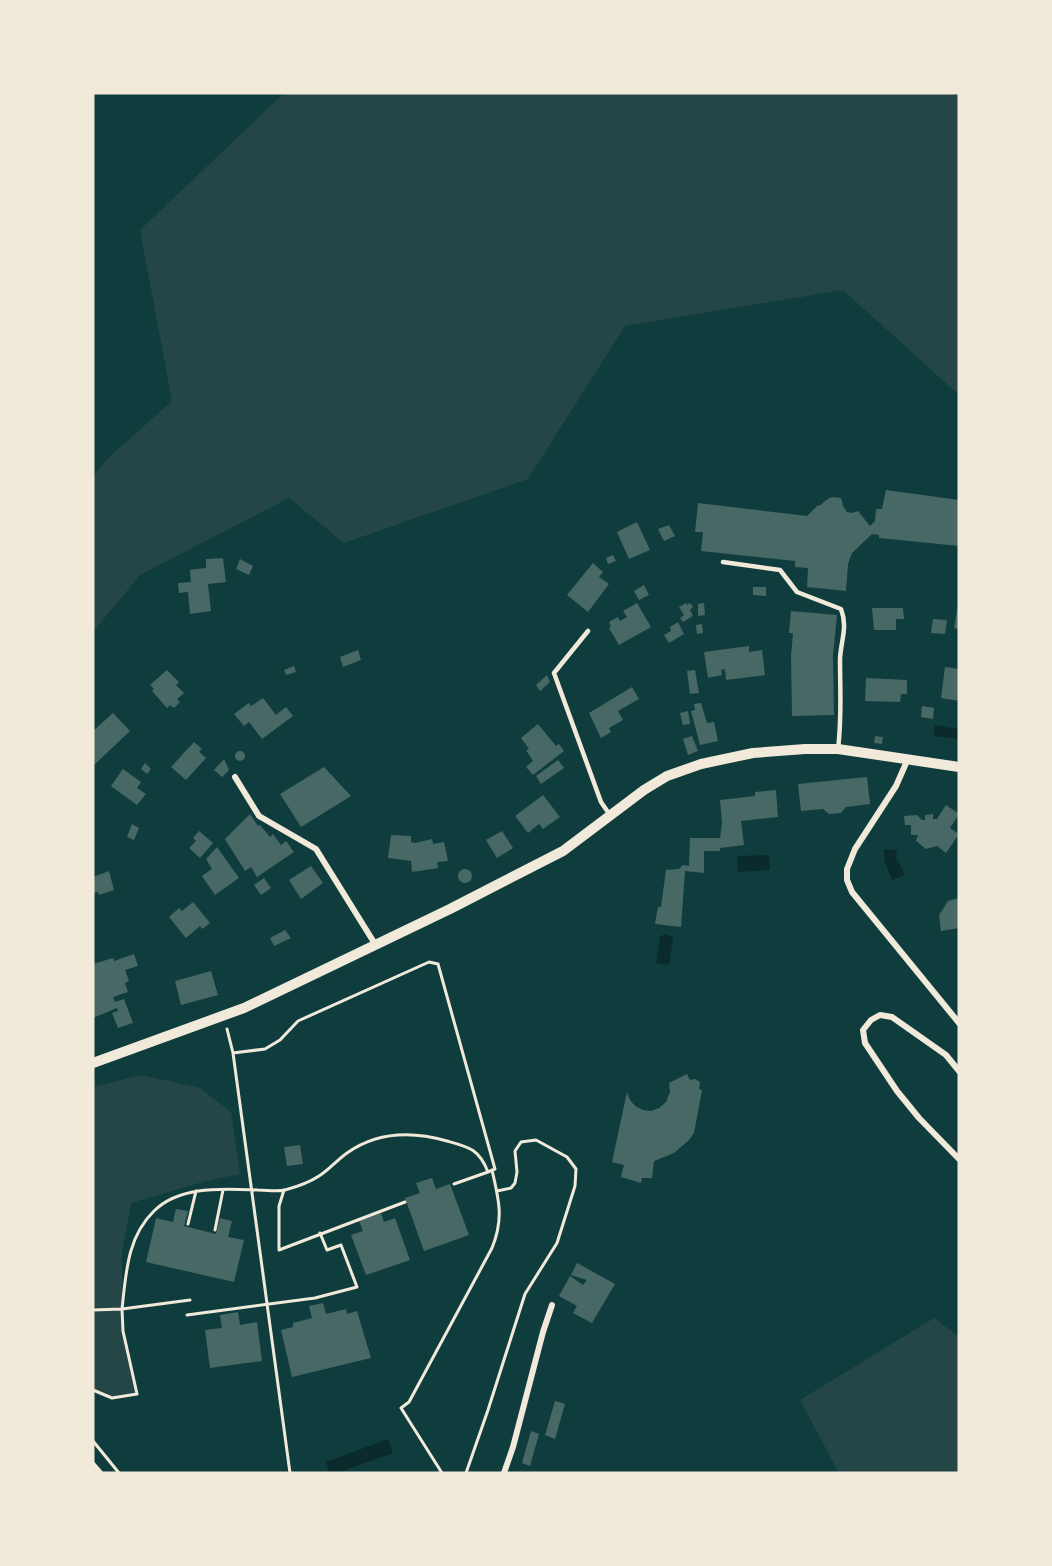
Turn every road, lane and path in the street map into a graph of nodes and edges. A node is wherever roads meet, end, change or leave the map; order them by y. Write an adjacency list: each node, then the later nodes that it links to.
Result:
1 (723, 562): 3 (lane)
2 (588, 631): 7 (lane)
3 (838, 749): 4 (street); 7 (street)
4 (907, 760): 5 (street); 10 (street)
5 (959, 767)
6 (235, 777): 8 (street)
7 (610, 815): 8 (street)
8 (375, 944): 9 (street)
9 (225, 1016): 11 (path); 12 (street)
10 (959, 1023)
11 (233, 1053): 15 (path); 18 (path)
12 (93, 1063)
13 (959, 1071): 14 (street)
14 (959, 1159)
15 (490, 1171): 16 (path); 19 (path); 21 (path)
16 (454, 1184)
17 (223, 1190): 18 (path); 20 (path); 24 (path)
18 (251, 1190): 19 (path); 27 (path)
19 (284, 1190): 25 (path)
20 (196, 1191): 23 (path); 29 (path)
21 (497, 1191): 38 (path); 39 (path)
22 (405, 1202): 25 (path)
23 (188, 1224)
24 (215, 1230)
25 (320, 1233): 27 (path)
26 (190, 1300): 29 (path)
27 (267, 1305): 31 (path); 37 (path)
28 (552, 1305): 40 (street)
29 (122, 1308): 30 (path); 32 (path)
30 (93, 1310)
31 (187, 1316)
32 (93, 1390)
33 (93, 1441): 36 (path)
34 (93, 1465): 35 (street)
35 (100, 1473)
36 (118, 1473)
37 (290, 1473)
38 (442, 1473)
39 (466, 1473)
40 (504, 1473)

